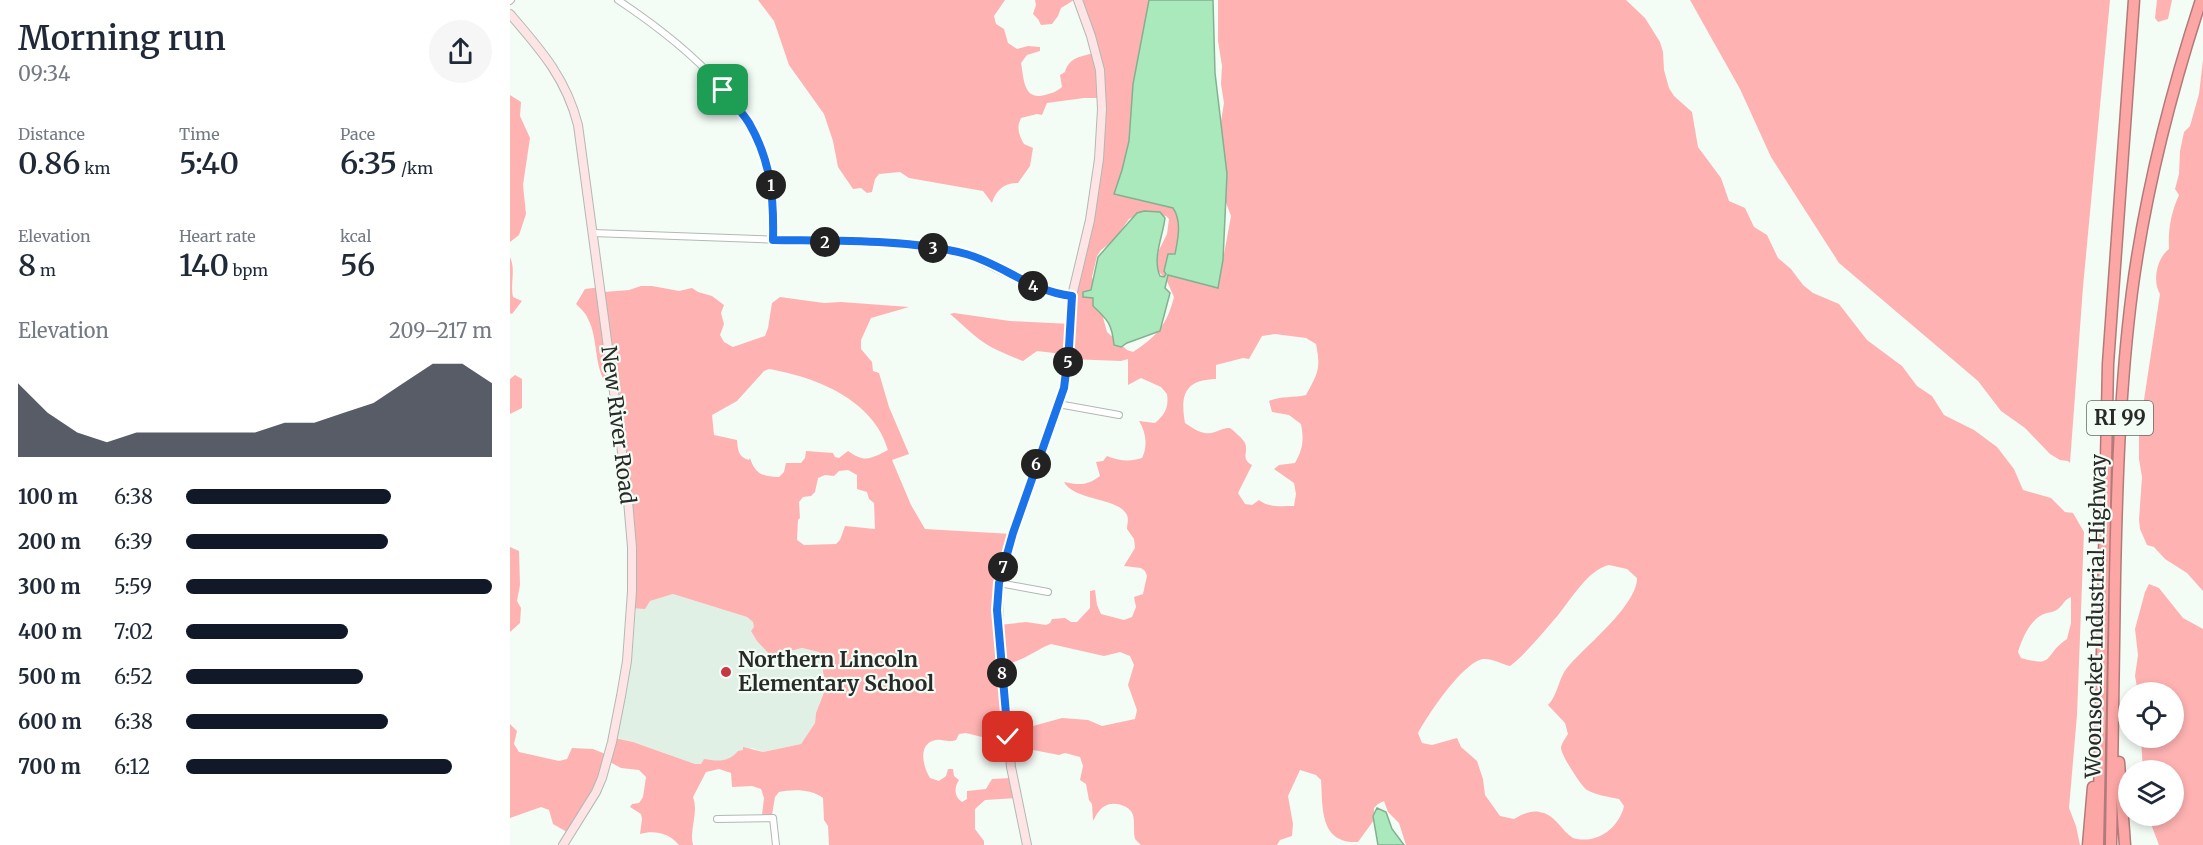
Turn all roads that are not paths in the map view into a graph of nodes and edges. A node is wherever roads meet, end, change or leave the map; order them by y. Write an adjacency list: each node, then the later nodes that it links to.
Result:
1 (618, 0): 7 (street)
2 (1078, 0): 8 (street)
3 (2134, 0): 14 (highway, Woonsocket Industrial Highway / RI 99)
4 (2200, 0): 13 (highway, Woonsocket Industrial Highway / RI 99)
5 (510, 14): 6 (street, New River Road)
6 (593, 232): 7 (street); 16 (street, New River Road)
7 (773, 240): 8 (street)
8 (1072, 296): 9 (street)
9 (1058, 404): 10 (street); 11 (street)
10 (1119, 415)
11 (999, 583): 12 (street); 18 (street)
12 (1048, 592)
13 (2114, 667): 21 (highway, Woonsocket Industrial Highway / RI 99); 22 (highway)
14 (2101, 704): 19 (highway); 20 (highway, Woonsocket Industrial Highway / RI 99)
15 (717, 819): 17 (street)
16 (563, 845)
17 (776, 845)
18 (1027, 845)
19 (2088, 845)
20 (2098, 845)
21 (2111, 845)
22 (2125, 845)

